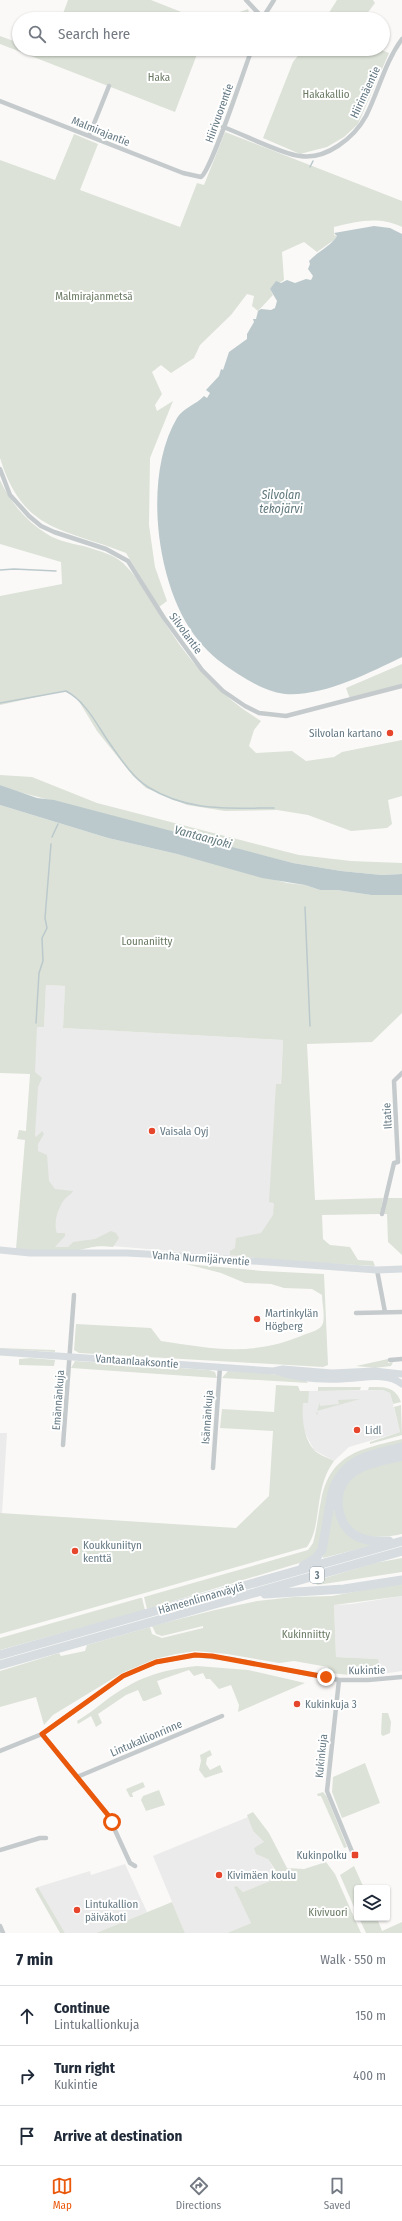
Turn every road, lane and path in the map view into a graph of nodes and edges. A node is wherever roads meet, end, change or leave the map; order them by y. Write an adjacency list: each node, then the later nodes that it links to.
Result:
1 (246, 0): 3 (street)
2 (274, 0): 4 (street)
3 (257, 12)
4 (266, 12)
5 (402, 39): 9 (street, Hiirimäentie)
6 (249, 56): 9 (street, Hiirivuorentie)
7 (109, 86): 10 (street)
8 (0, 102): 10 (street, Malmirajantie)
9 (223, 127): 11 (street, Hiirivuorentie)
10 (89, 136): 11 (street, Malmirajantie)
11 (196, 177)
12 (0, 469): 13 (street, Silvolantie)
13 (402, 686)
14 (402, 1073): 15 (street, Iltatie)
15 (400, 1162): 16 (street)
16 (382, 1214)
17 (0, 1250): 19 (main road, Vanha Nurmijärventie)
18 (402, 1269): 19 (main road, Vanha Nurmijärventie)
19 (377, 1270): 21 (street)
20 (74, 1295): 25 (street, Emännänkuja)
21 (386, 1312): 22 (street); 23 (street)
22 (402, 1312)
23 (356, 1313)
24 (0, 1352): 25 (main road, Vantaanlaaksontie)
25 (69, 1356): 28 (main road, Vantaanlaaksontie); 32 (street, Emännänkuja)
26 (402, 1359): 27 (street)
27 (390, 1360)
28 (220, 1367): 29 (main road, Vantaanlaaksontie); 35 (street, Isännänkuja)
29 (273, 1371): 30 (main road, Vantaanlaaksontie); 31 (main road, Vantaanlaaksontie)
30 (402, 1374)
31 (402, 1384)
32 (64, 1445)
33 (402, 1447): 38 (highway)
34 (402, 1456): 36 (highway)
35 (213, 1468)
36 (402, 1541): 38 (highway, Hämeenlinnanväylä / 3)
37 (402, 1551): 40 (highway, Hämeenlinnanväylä / 3)
38 (282, 1575): 41 (highway, Hämeenlinnanväylä / 3)
39 (402, 1580): 40 (highway)
40 (232, 1599): 42 (highway, Hämeenlinnanväylä / 3)
41 (0, 1655)
42 (0, 1665)
43 (402, 1677): 44 (street, Kukintie)
44 (339, 1680): 46 (street, Kukintie); 51 (street, Kukinkuja)
45 (222, 1716): 48 (street, Lintukallionrinne)
46 (42, 1734): 47 (street, Kukintie); 48 (street)
47 (0, 1751)
48 (77, 1777): 52 (street)
49 (46, 1838): 50 (street)
50 (0, 1850)
51 (353, 1854)
52 (135, 1866)
53 (0, 1926): 54 (street)
54 (3, 1933)

